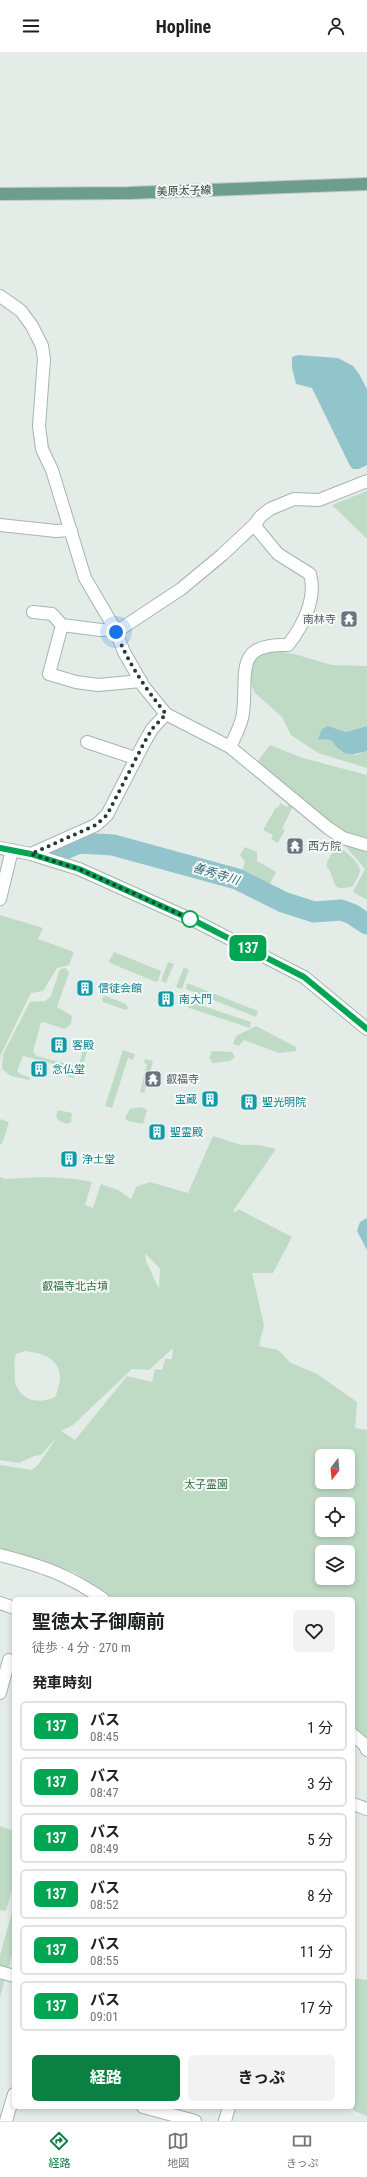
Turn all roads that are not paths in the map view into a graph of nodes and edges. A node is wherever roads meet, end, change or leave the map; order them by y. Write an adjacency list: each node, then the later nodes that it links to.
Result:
1 (367, 184): 2 (main road, 美原太子線)
2 (1, 195)
3 (0, 296): 7 (street)
4 (367, 481): 6 (street)
5 (0, 525): 7 (street)
6 (254, 525): 10 (street); 14 (street)
7 (71, 530): 10 (street)
8 (33, 612): 9 (street)
9 (62, 625): 10 (street); 11 (street)
10 (116, 630): 11 (street)
11 (140, 681): 12 (street)
12 (166, 714): 14 (street); 15 (street)
13 (88, 742): 15 (street)
14 (230, 747): 16 (street)
15 (135, 758): 19 (street)
16 (367, 845)
17 (0, 848): 18 (street)
18 (12, 850): 19 (street); 20 (street)
19 (31, 854): 21 (street)
20 (0, 899)
21 (367, 1029)
22 (0, 1555): 23 (street)
23 (100, 1597)
24 (0, 1603): 25 (street)
25 (12, 1607)
26 (8, 1659): 27 (street)
27 (0, 1693)
28 (355, 1737): 29 (street)
29 (367, 1750)
30 (355, 1805): 31 (street)
31 (367, 1809)
32 (0, 1972): 33 (street)
33 (12, 1975)
34 (12, 2101): 38 (street)
35 (148, 2109): 37 (street)
36 (228, 2109): 40 (street)
37 (172, 2118): 39 (street)
38 (6, 2121)
39 (195, 2121)
40 (225, 2121)

